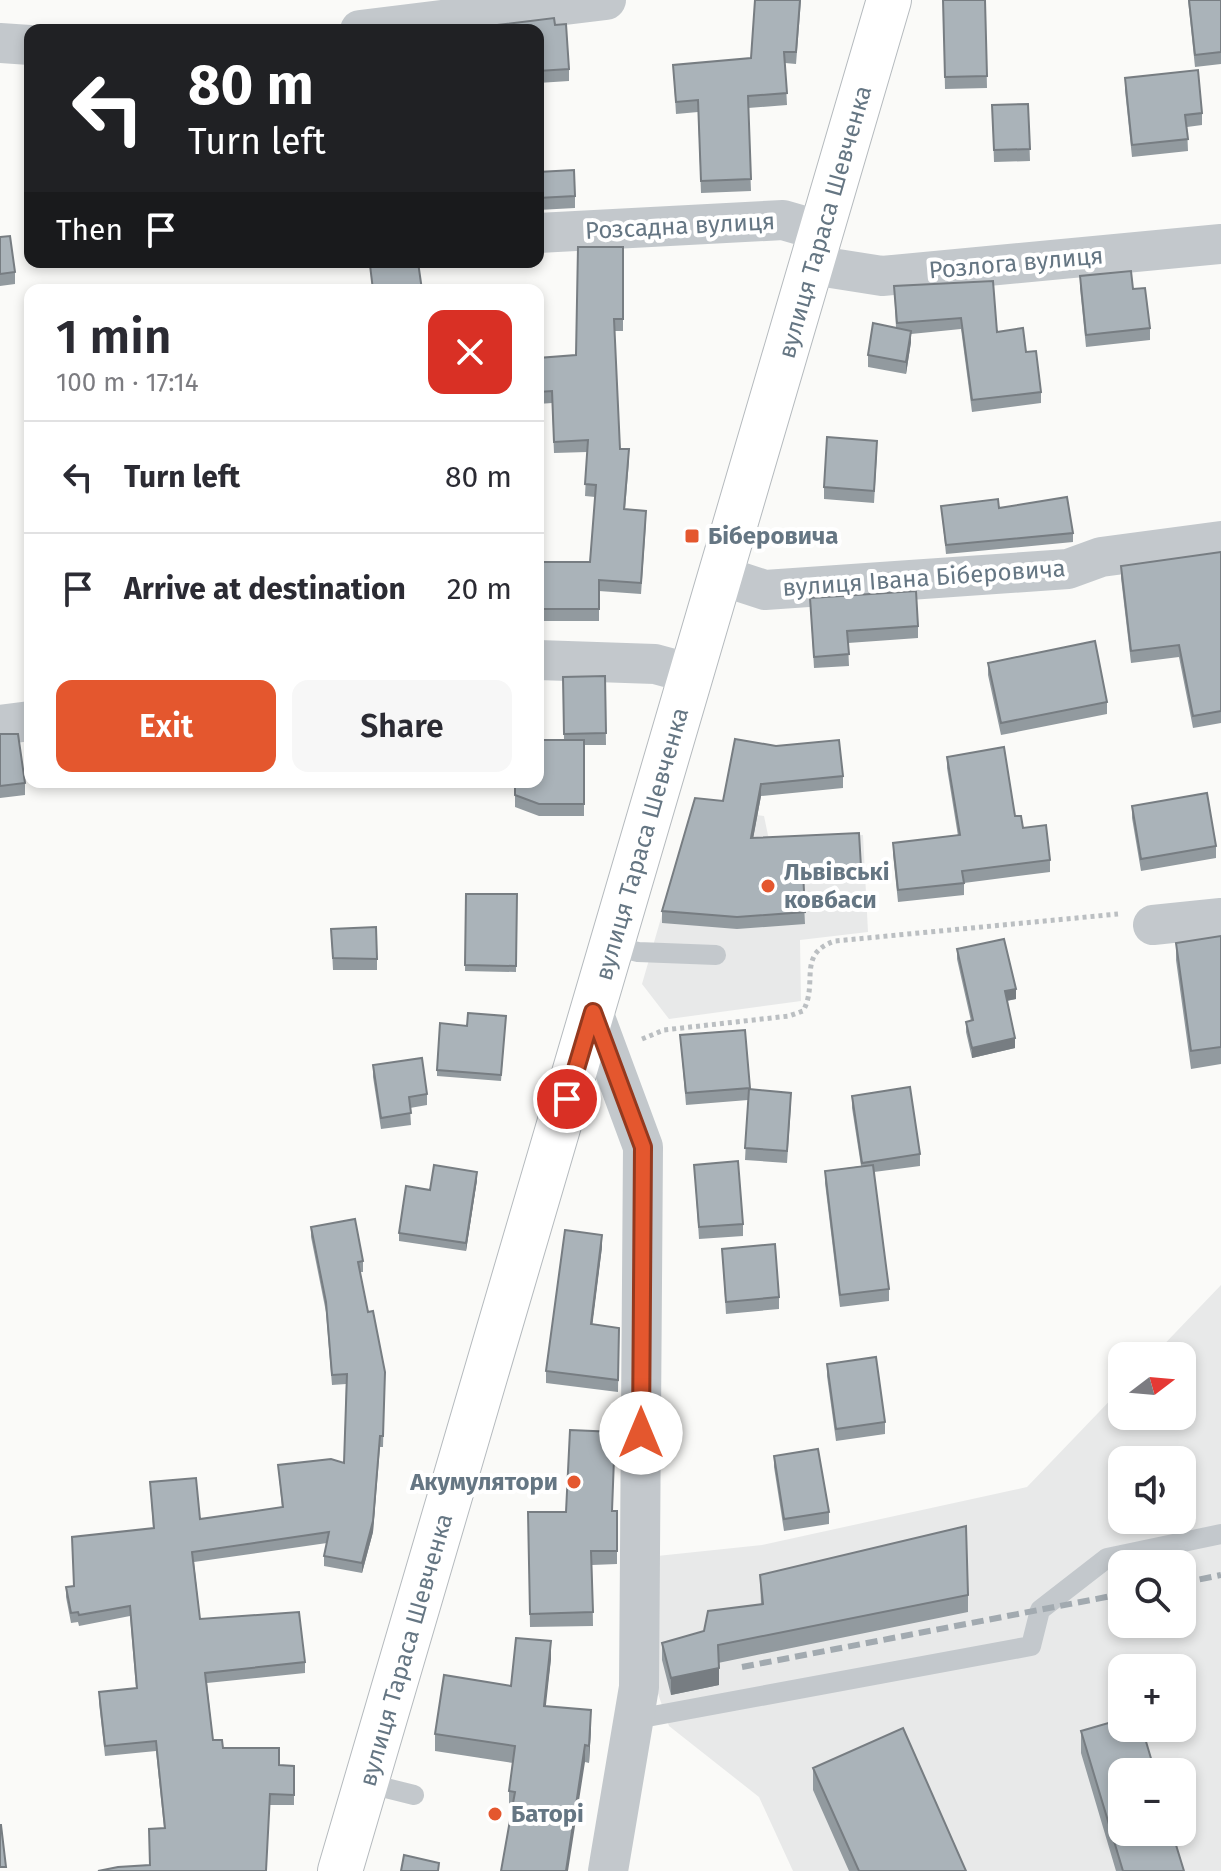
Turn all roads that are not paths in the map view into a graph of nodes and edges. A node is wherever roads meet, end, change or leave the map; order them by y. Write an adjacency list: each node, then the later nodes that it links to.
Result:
1 (606, 0): 3 (street)
2 (889, 0): 8 (main road, вулиця Тараса Шевченка)
3 (409, 24)
4 (0, 43): 5 (street)
5 (24, 45)
6 (544, 233): 8 (street, Розсадна вулиця)
7 (1221, 244): 8 (street, Розлога вулиця)
8 (817, 248): 10 (main road, вулиця Тараса Шевченка)
9 (1221, 541): 10 (street, вулиця Івана Біберовича)
10 (722, 576): 12 (main road, вулиця Тараса Шевченка)
11 (544, 660): 12 (street)
12 (692, 674): 17 (main road, вулиця Тараса Шевченка)
13 (24, 722): 14 (street)
14 (0, 725)
15 (1221, 918): 16 (street)
16 (1153, 925)
17 (612, 946): 18 (lane); 19 (main road, вулиця Тараса Шевченка)
18 (716, 955)
19 (593, 1012): 21 (street); 22 (main road, вулиця Тараса Шевченка)
20 (1221, 1534): 21 (lane)
21 (631, 1720): 25 (street)
22 (366, 1783): 23 (lane); 24 (main road, вулиця Тараса Шевченка)
23 (414, 1795)
24 (340, 1871)
25 (608, 1871)

